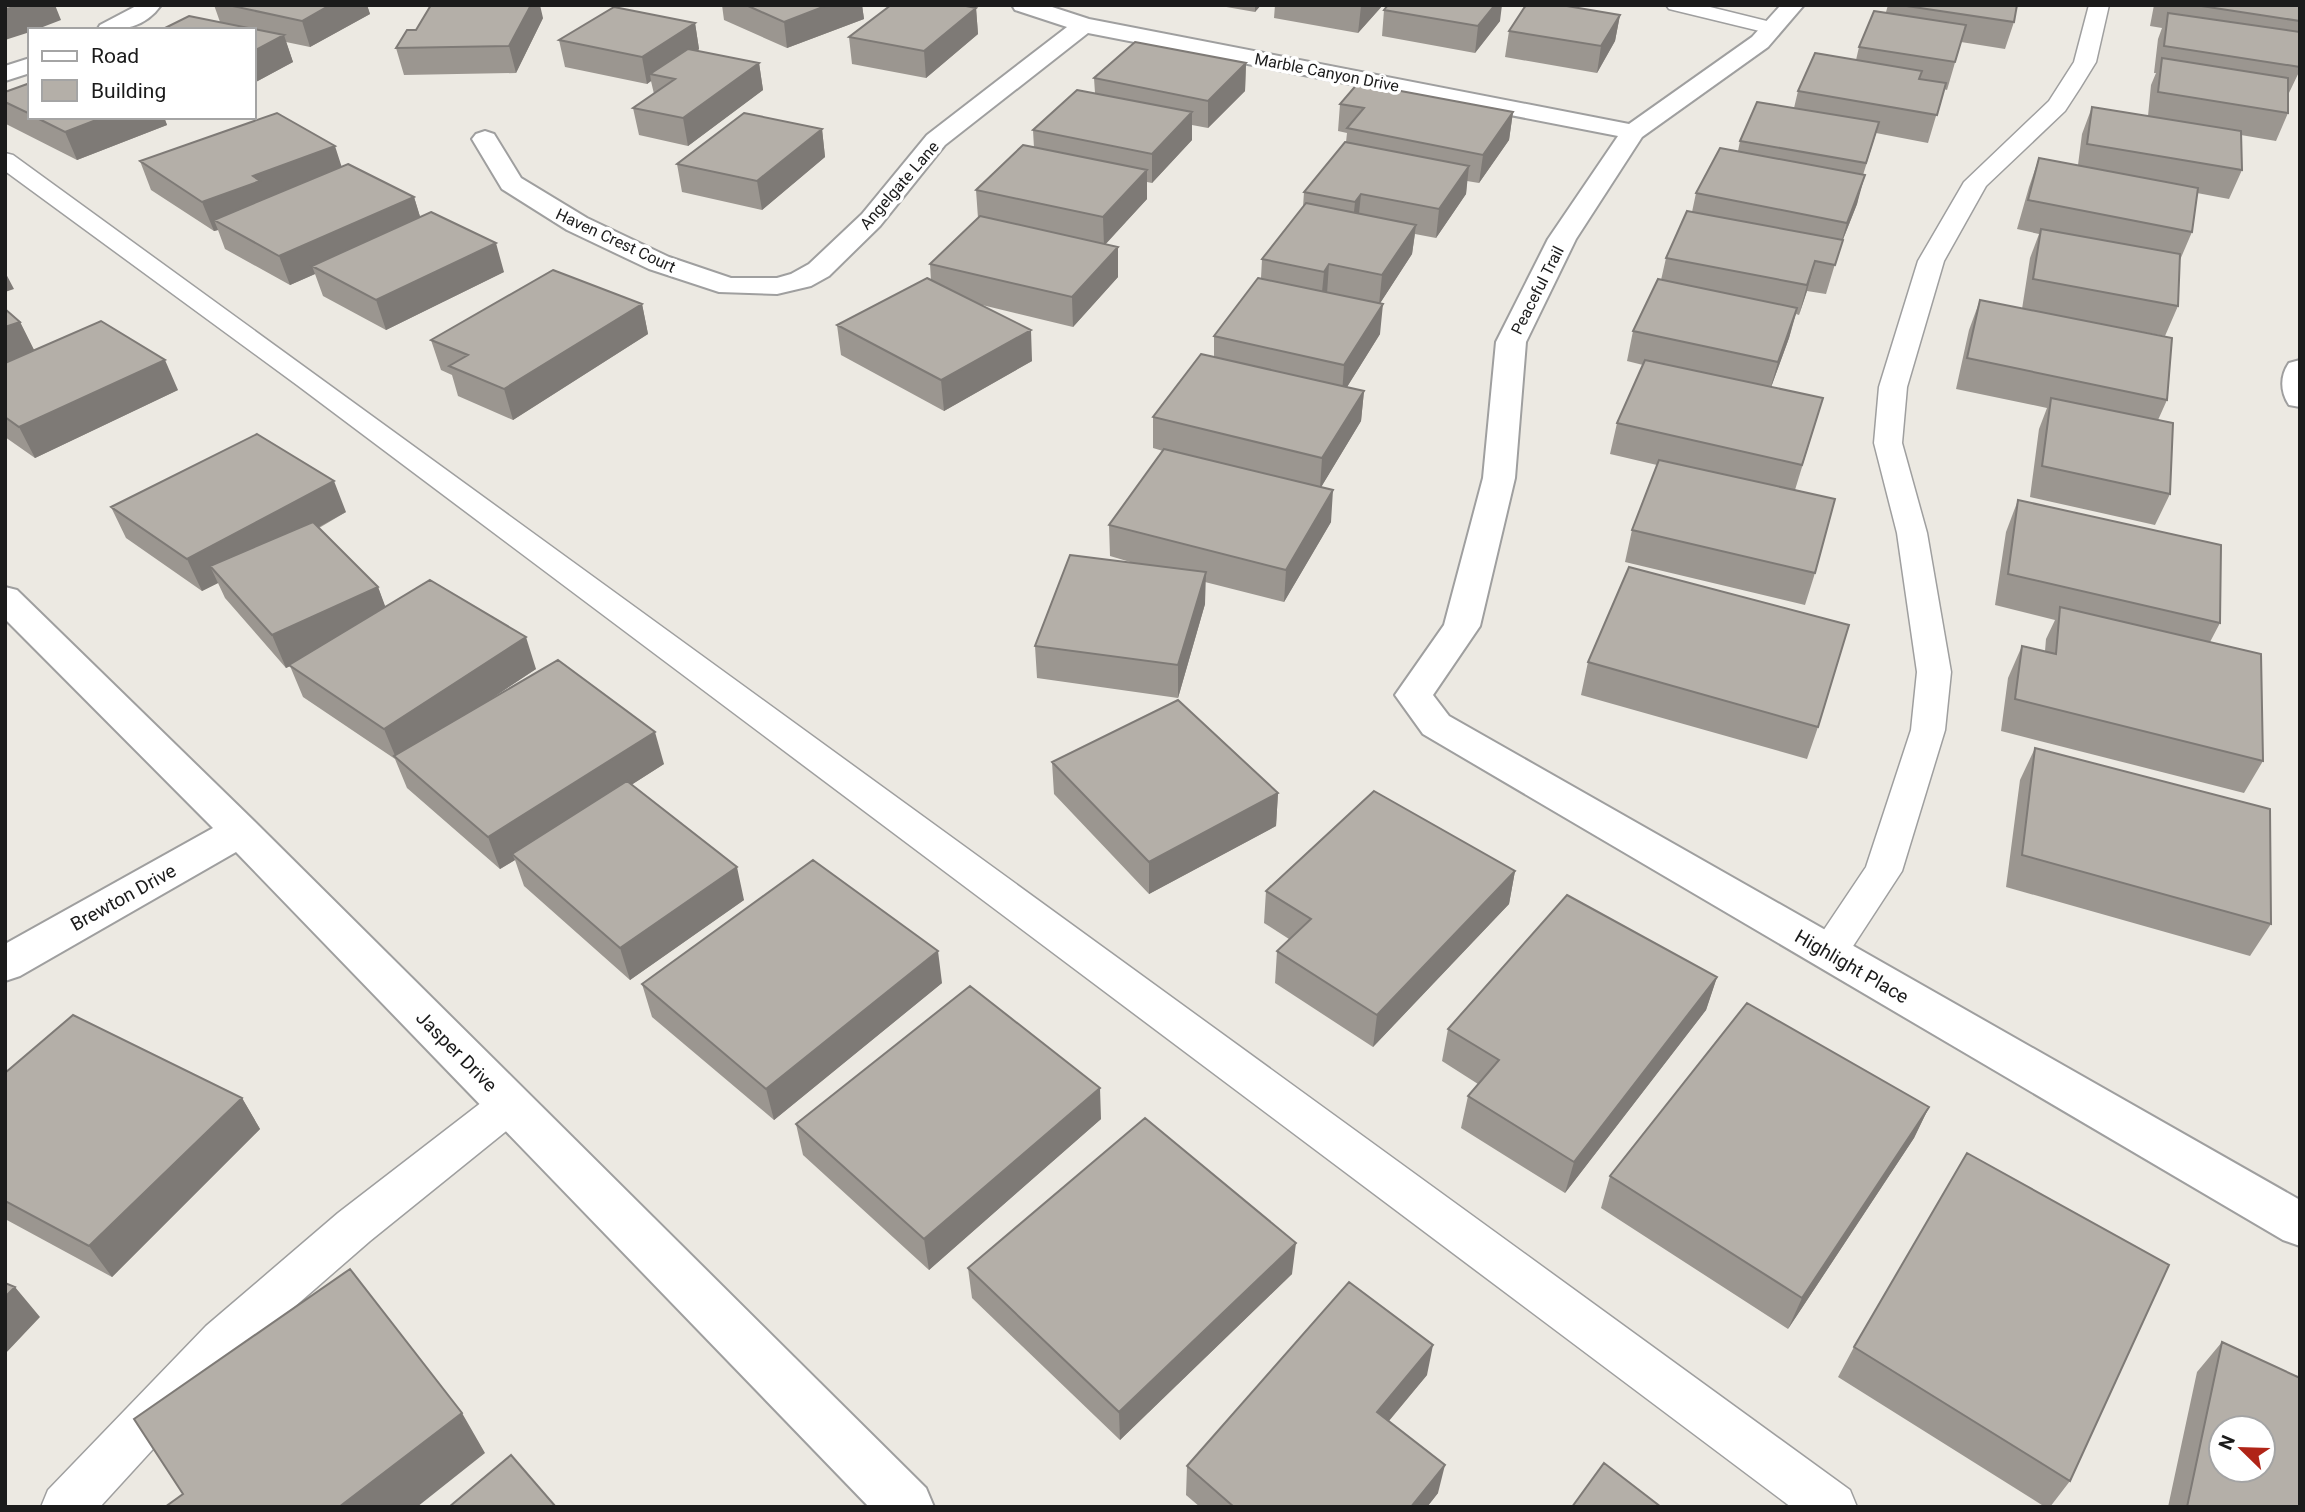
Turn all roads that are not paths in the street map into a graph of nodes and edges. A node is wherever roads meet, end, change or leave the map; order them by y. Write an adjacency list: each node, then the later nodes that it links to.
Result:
1 (150, 5): 7 (street)
2 (1023, 5): 6 (street, Marble Canyon Drive)
3 (1676, 5): 8 (lane)
4 (1793, 5): 8 (street, Peaceful Trail)
5 (2099, 5): 20 (lane)
6 (1084, 25): 11 (street, Marble Canyon Drive); 14 (street, Angelgate Lane)
7 (112, 28)
8 (1772, 28): 11 (street, Peaceful Trail)
9 (28, 66): 10 (street)
10 (5, 74)
11 (1633, 132): 18 (street, Peaceful Trail)
12 (485, 139): 14 (street, Haven Crest Court)
13 (5, 160): 26 (lane)
14 (778, 286)
15 (2300, 369): 16 (street)
16 (2300, 398)
17 (5, 598): 19 (street, Jasper Drive)
18 (1414, 695): 20 (street, Highlight Place)
19 (240, 831): 21 (street, Brewton Drive); 22 (street, Jasper Drive)
20 (1828, 952): 23 (street, Highlight Place)
21 (5, 964)
22 (510, 1104): 24 (lane); 25 (street, Jasper Drive)
23 (2300, 1225)
24 (66, 1507)
25 (907, 1507)
26 (1832, 1507)

